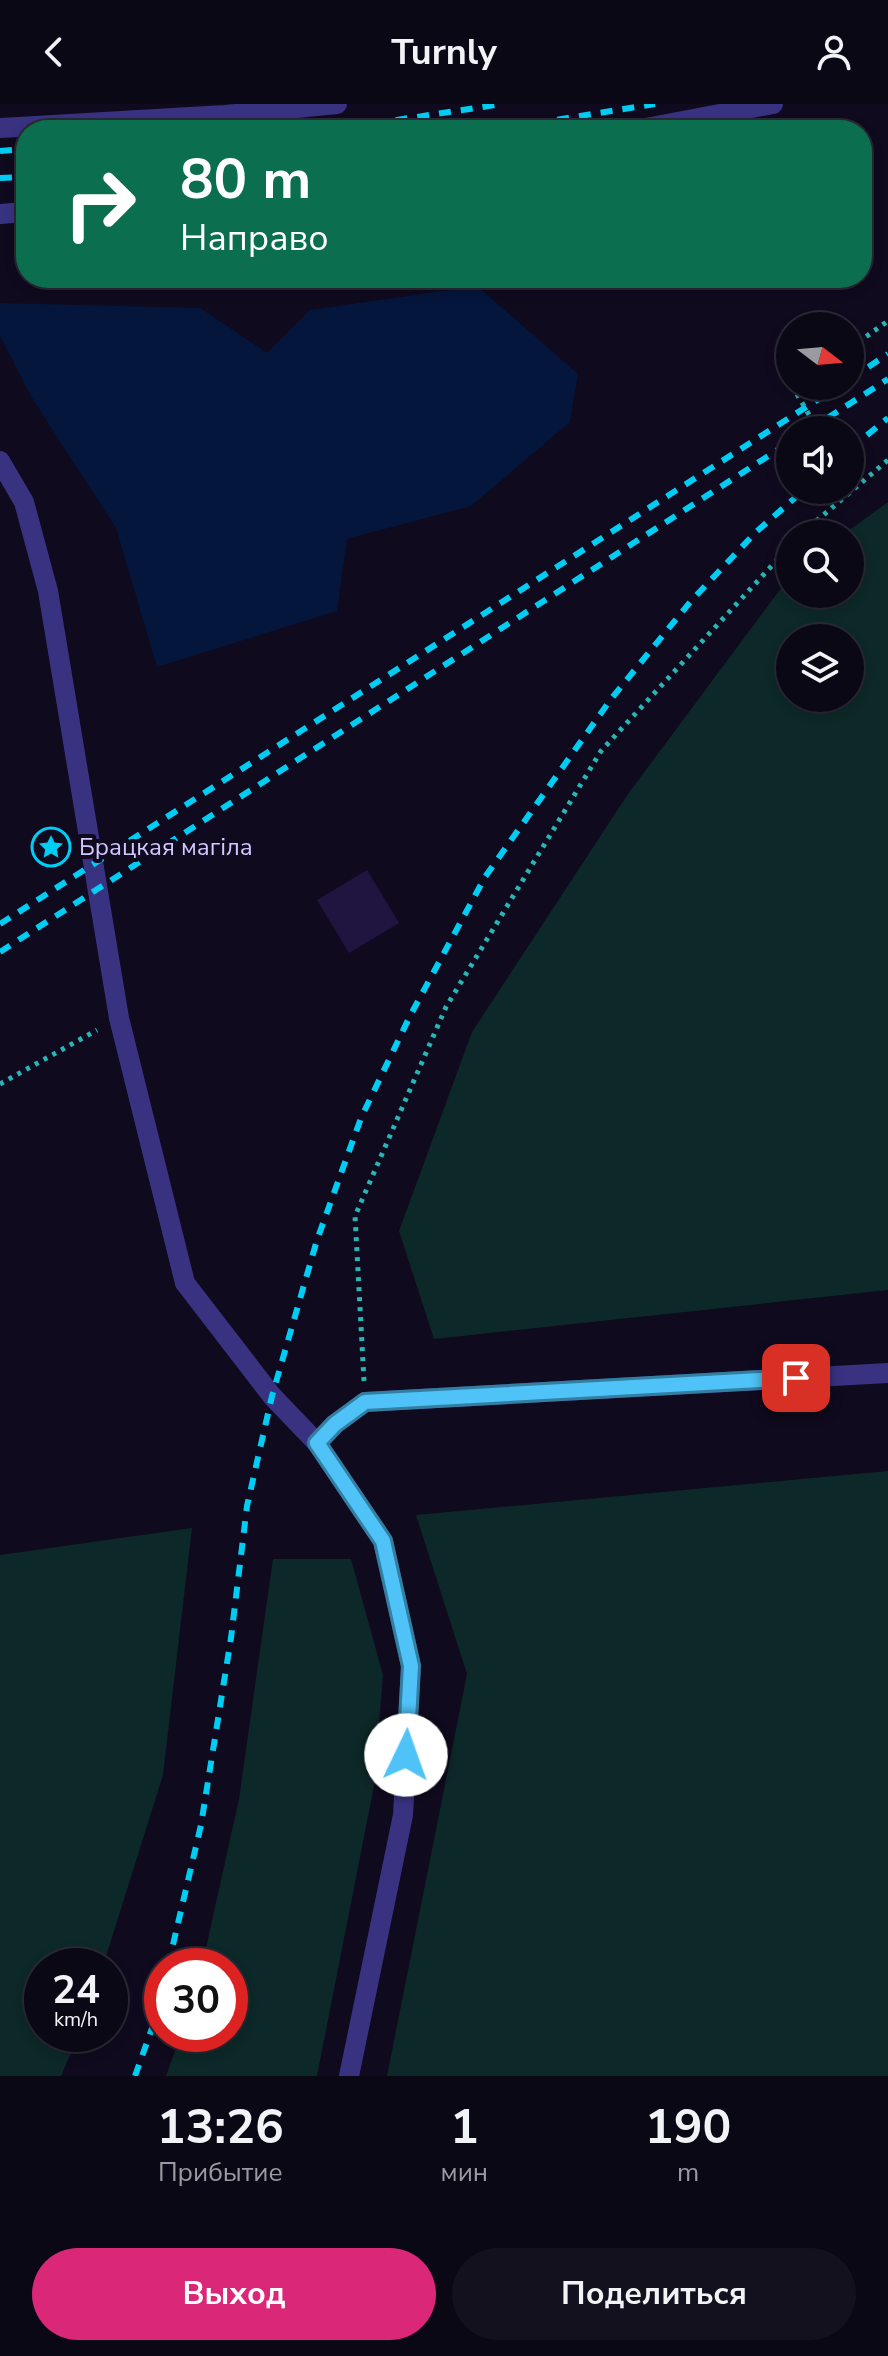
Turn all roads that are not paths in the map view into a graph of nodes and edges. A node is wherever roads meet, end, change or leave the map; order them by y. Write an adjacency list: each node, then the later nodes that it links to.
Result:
1 (337, 104): 3 (street)
2 (773, 104): 4 (street)
3 (138, 120)
4 (688, 120)
5 (0, 461): 7 (street)
6 (888, 1373): 7 (street)
7 (317, 1443): 8 (street)
8 (349, 2076)

